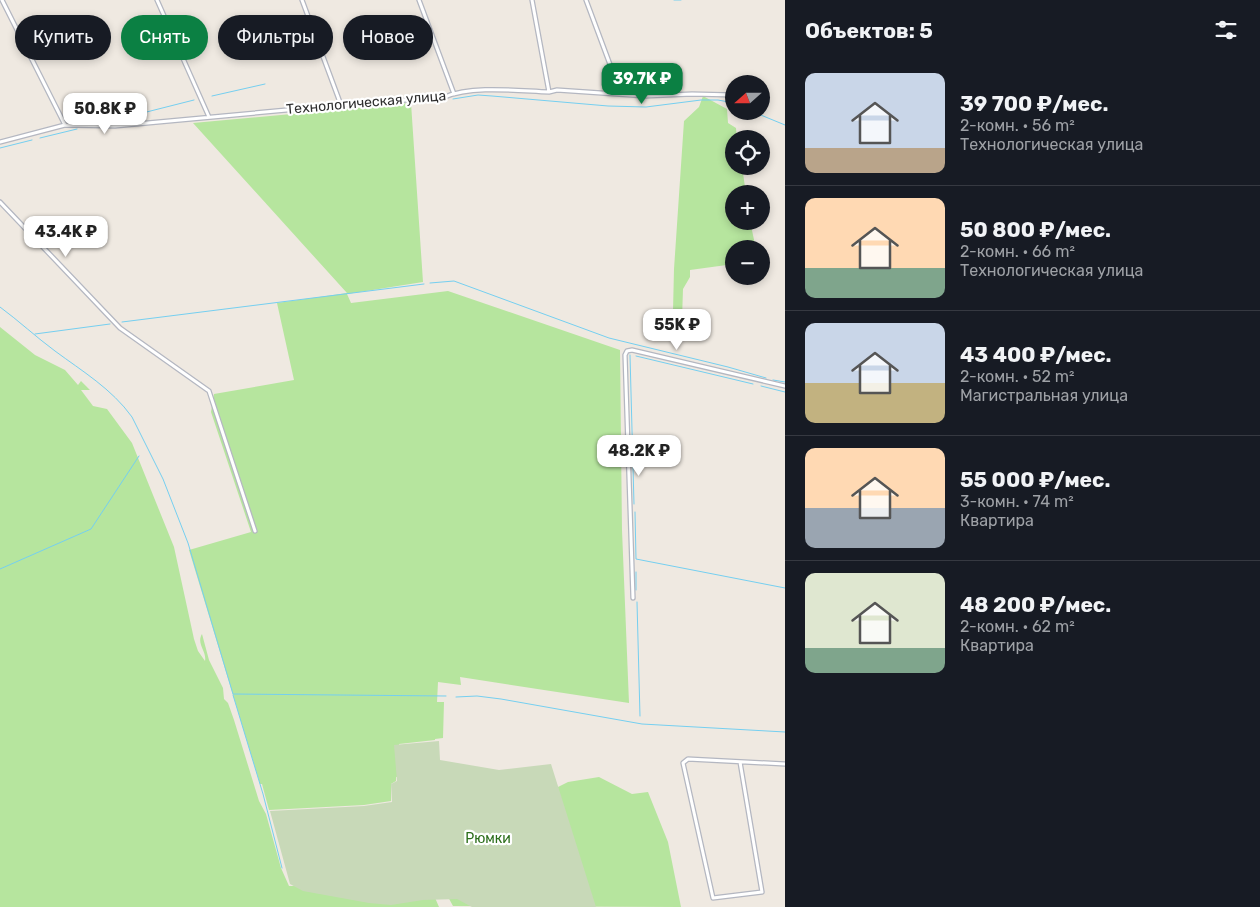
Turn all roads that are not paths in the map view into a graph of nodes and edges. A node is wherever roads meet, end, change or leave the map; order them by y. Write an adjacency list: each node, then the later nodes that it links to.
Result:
1 (2, 0): 13 (street)
2 (157, 0): 12 (street)
3 (302, 0): 11 (street)
4 (419, 0): 8 (street)
5 (532, 0): 7 (street)
6 (586, 0): 9 (street)
7 (549, 92): 8 (street, Технологическая улица); 9 (street, Технологическая улица)
8 (454, 94): 11 (street, Технологическая улица)
9 (621, 94): 10 (street, Технологическая улица)
10 (725, 95)
11 (341, 104): 12 (street, Технологическая улица)
12 (209, 117): 13 (street, Технологическая улица)
13 (65, 125): 14 (street, Технологическая улица)
14 (0, 142)
15 (0, 202): 17 (street)
16 (785, 386): 18 (street)
17 (255, 531)
18 (633, 598)
19 (740, 762): 19 (street); 20 (street)
20 (785, 764)

